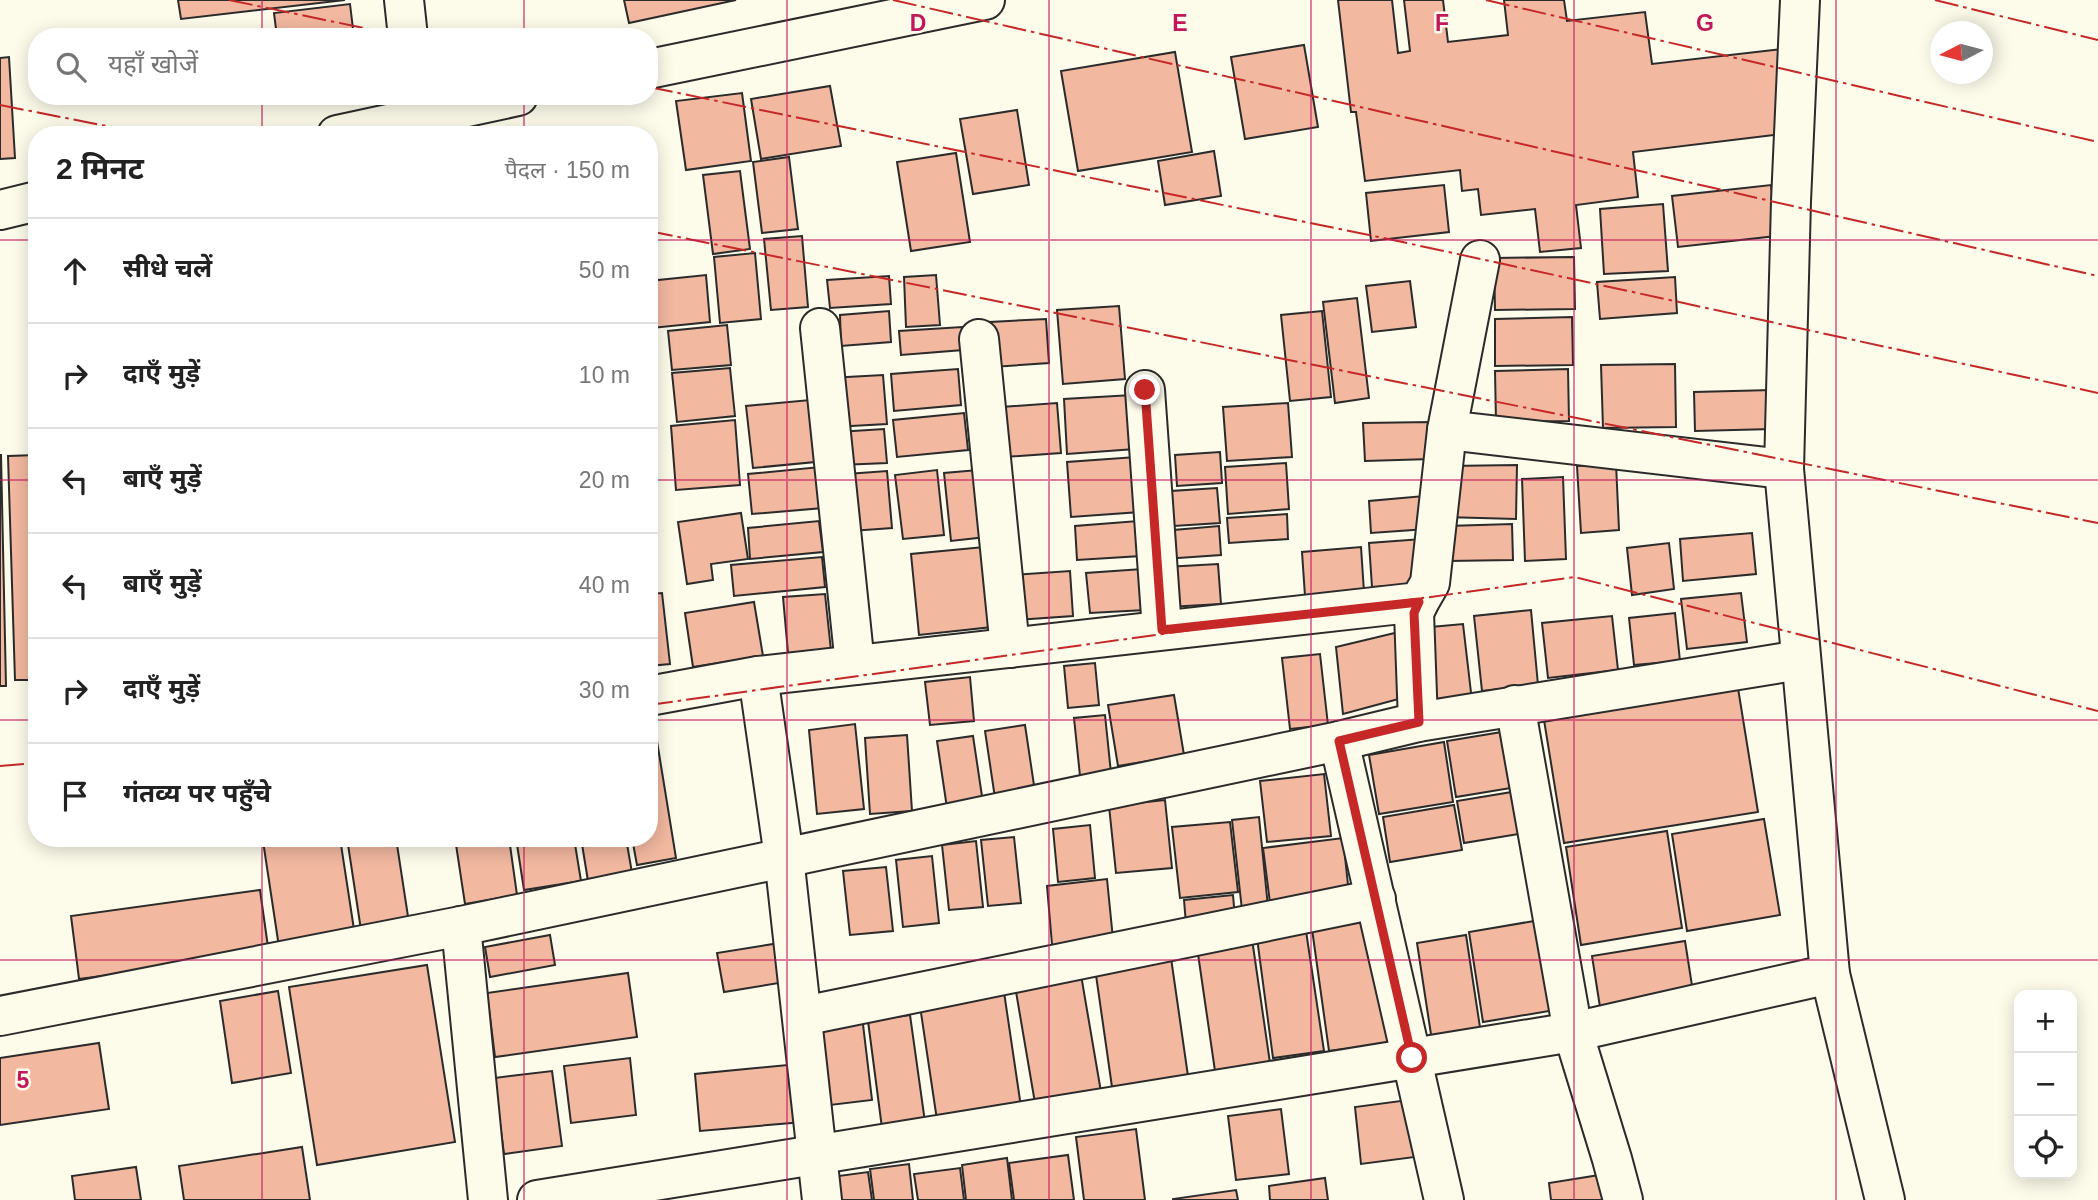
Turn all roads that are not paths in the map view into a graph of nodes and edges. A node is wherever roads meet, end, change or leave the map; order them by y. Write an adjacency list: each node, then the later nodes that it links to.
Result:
1 (404, 0): 4 (street)
2 (985, 0): 5 (street)
3 (1800, 0): 16 (street)
4 (407, 28)
5 (658, 67)
6 (435, 105): 7 (street)
7 (416, 107): 8 (street)
8 (362, 126)
9 (28, 203): 10 (street)
10 (0, 210)
11 (1480, 260): 15 (street)
12 (820, 328): 21 (street)
13 (978, 339): 19 (street)
14 (1145, 390): 18 (street)
15 (1447, 430): 16 (street); 17 (street)
16 (1784, 468): 20 (street)
17 (1419, 602): 18 (street); 25 (street)
18 (1162, 630): 19 (street)
19 (1010, 648): 21 (street)
20 (1800, 660): 24 (street); 30 (street)
21 (855, 665): 22 (street)
22 (758, 676): 23 (street); 27 (street)
23 (658, 694)
24 (1515, 705): 25 (street); 33 (street)
25 (1419, 722): 26 (street)
26 (1339, 741): 27 (street); 28 (street)
27 (785, 857): 29 (street); 32 (street)
28 (1376, 899): 32 (street); 34 (street)
29 (461, 926): 31 (street); 36 (street)
30 (1830, 974): 33 (street); 41 (street)
31 (0, 1016)
32 (803, 1016): 35 (street)
33 (1573, 1032): 34 (street); 40 (street)
34 (1412, 1058): 35 (street); 39 (street)
35 (817, 1154): 37 (street); 38 (street)
36 (488, 1200)
37 (537, 1200)
38 (822, 1200)
39 (1444, 1200)
40 (1623, 1200)
41 (1885, 1200)

